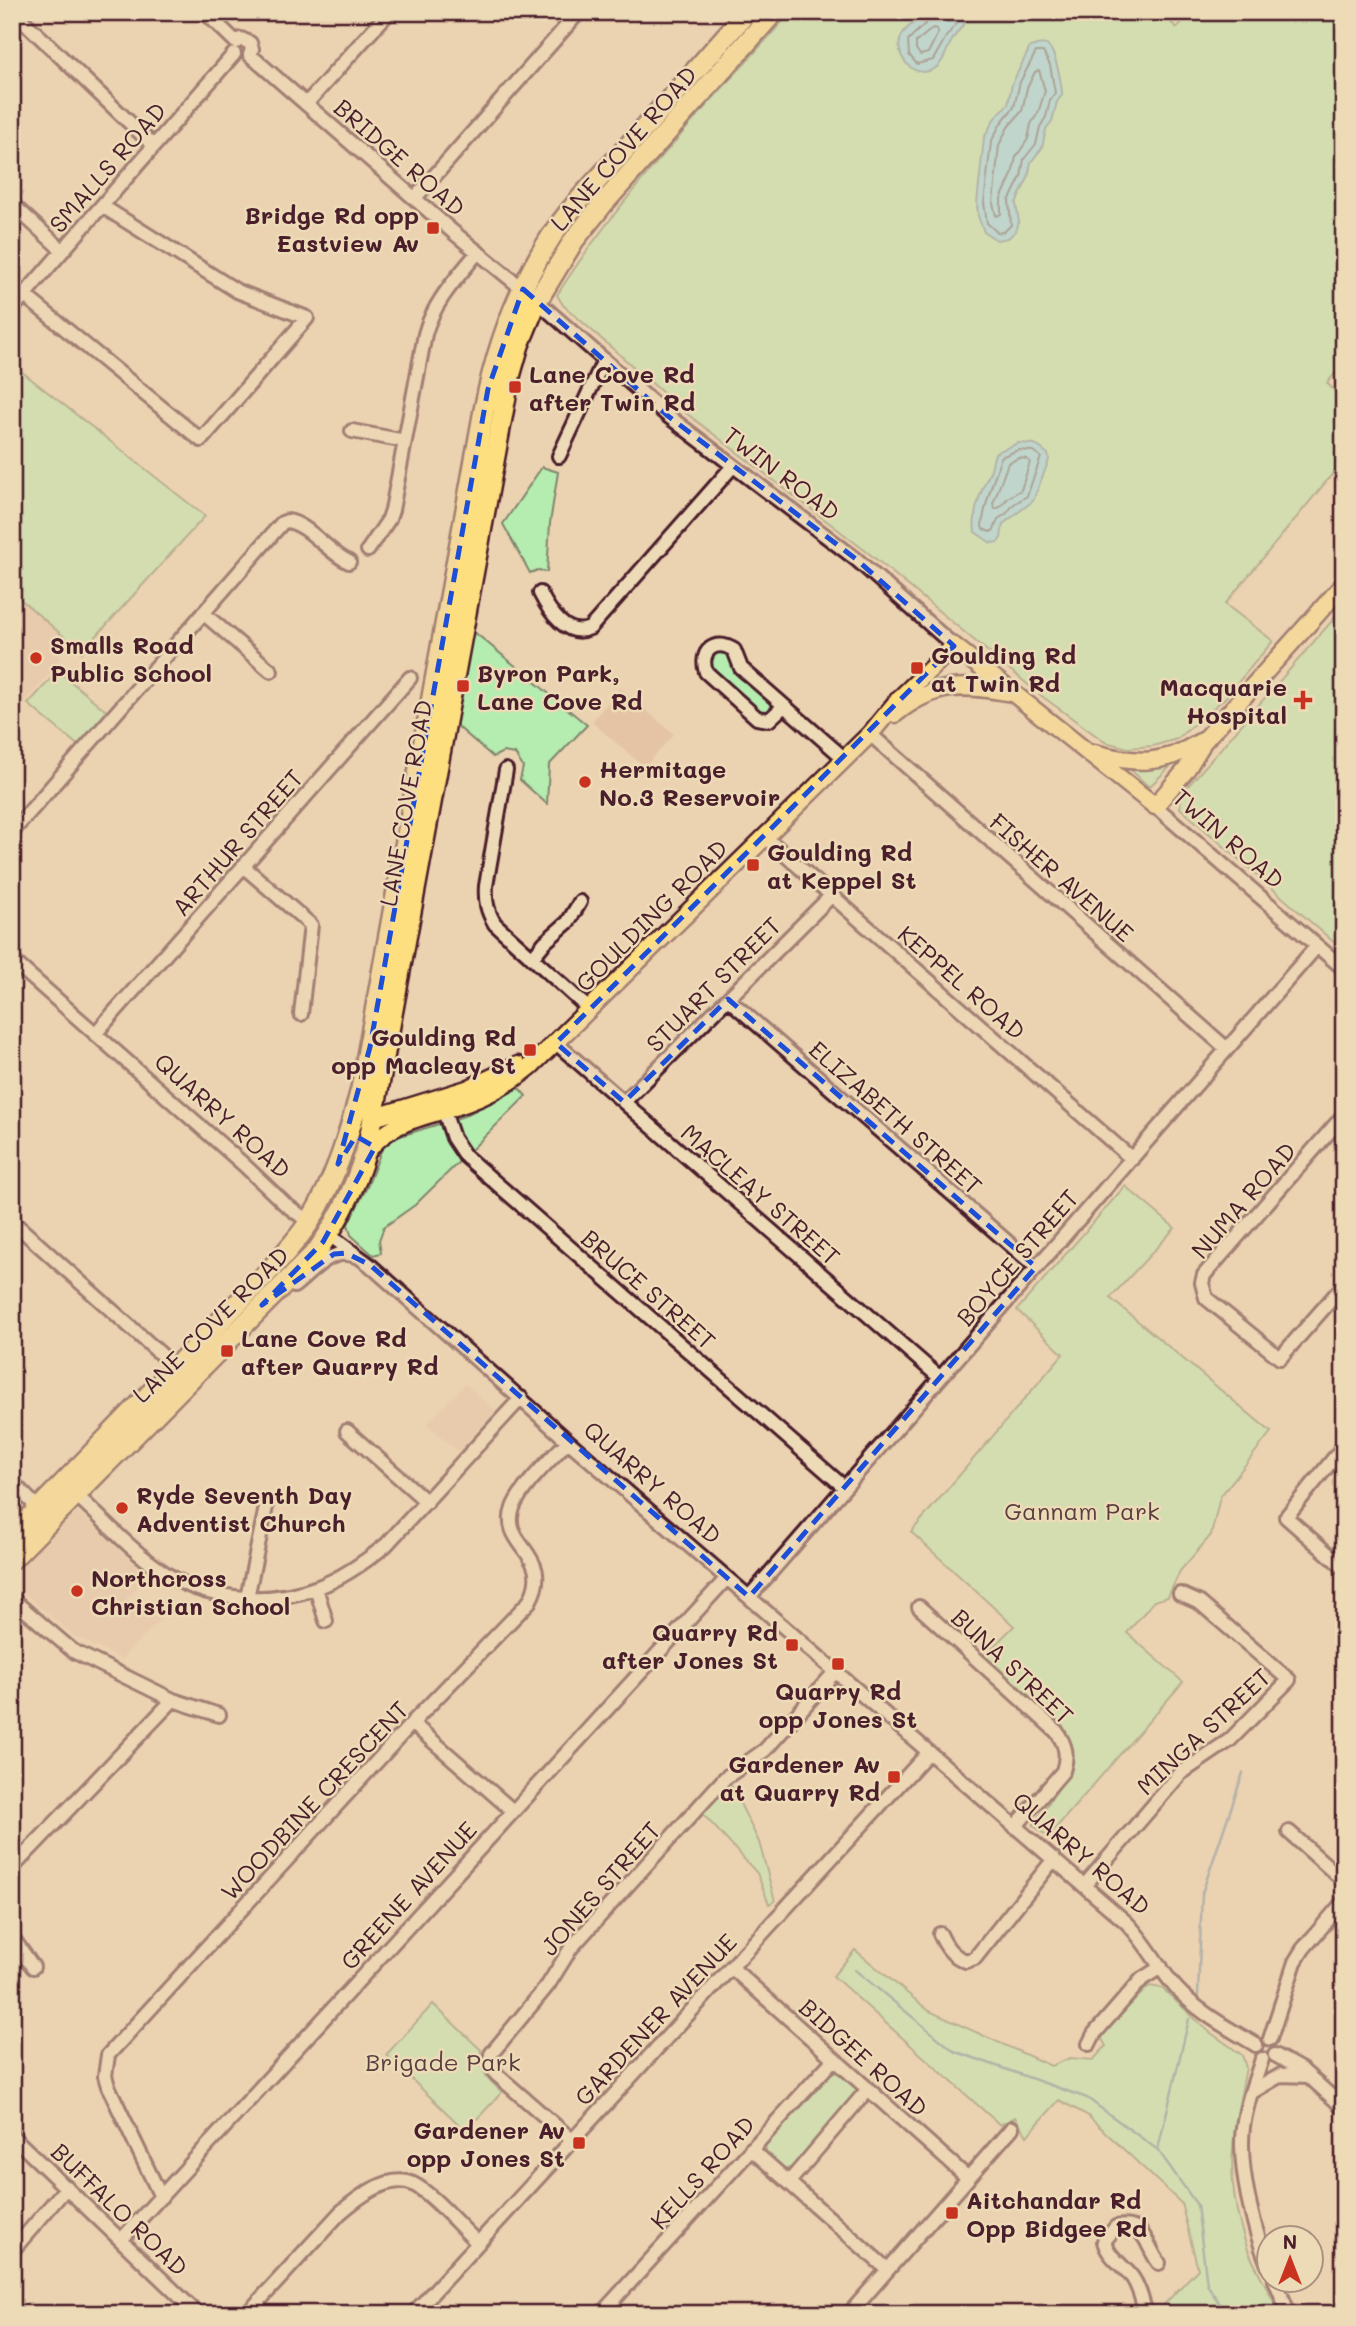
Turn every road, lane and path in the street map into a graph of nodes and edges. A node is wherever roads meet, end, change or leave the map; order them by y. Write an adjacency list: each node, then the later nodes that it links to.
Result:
1 (14, 12): 9 (street)
2 (389, 12): 8 (street)
3 (579, 12): 10 (street)
4 (747, 12): 16 (highway, LANE COVE ROAD)
5 (774, 12): 16 (highway, LANE COVE ROAD)
6 (206, 13): 7 (street)
7 (235, 48): 8 (street, BRIDGE ROAD); 9 (street, SMALLS ROAD)
8 (307, 103): 10 (street, BRIDGE ROAD)
9 (154, 146): 12 (street, SMALLS ROAD)
10 (415, 198): 14 (street, BRIDGE ROAD)
11 (12, 204): 13 (street)
12 (102, 206): 13 (street, SMALLS ROAD); 15 (street)
13 (62, 250): 15 (street, SMALLS ROAD)
14 (478, 252): 16 (street, BRIDGE ROAD); 20 (street)
15 (24, 295): 17 (street, SMALLS ROAD)
16 (530, 295): 18 (street, TWIN ROAD); 59 (highway, LANE COVE ROAD); 62 (highway, LANE COVE ROAD)
17 (12, 309)
18 (604, 360): 21 (street); 22 (street, TWIN ROAD)
19 (352, 431): 20 (street)
20 (405, 441): 23 (street)
21 (559, 456)
22 (733, 466): 26 (street); 28 (street, TWIN ROAD)
23 (368, 550)
24 (349, 562): 27 (street)
25 (1344, 584): 36 (main road)
26 (540, 593)
27 (203, 613): 29 (street); 41 (street)
28 (957, 648): 32 (main road, TWIN ROAD); 34 (main road); 35 (main road, GOULDING ROAD)
29 (271, 671)
30 (410, 678): 43 (street, ARTHUR STREET)
31 (955, 687): 32 (main road, TWIN ROAD); 34 (main road, GOULDING ROAD)
32 (1014, 694): 37 (main road, TWIN ROAD)
33 (784, 706): 33 (street); 38 (street)
34 (905, 706): 35 (main road, GOULDING ROAD)
35 (870, 734): 38 (main road, GOULDING ROAD); 55 (street, FISHER AVENUE)
36 (1206, 740): 37 (main road); 40 (main road)
37 (1087, 752): 40 (main road, TWIN ROAD)
38 (845, 759): 42 (main road, GOULDING ROAD)
39 (506, 770): 47 (street)
40 (1152, 803): 46 (street, TWIN ROAD)
41 (12, 832)
42 (765, 837): 44 (street, KEPPEL ROAD); 51 (main road, GOULDING ROAD)
43 (243, 866): 52 (street); 53 (street, ARTHUR STREET)
44 (831, 896): 50 (street, STUART STREET); 61 (street, KEPPEL ROAD)
45 (580, 902): 47 (street)
46 (1317, 946): 49 (street, TWIN ROAD); 55 (street, BOYCE STREET)
47 (532, 958): 51 (street)
48 (12, 960): 53 (street, QUARRY ROAD)
49 (1344, 970)
50 (728, 999): 56 (street, STUART STREET); 67 (street, ELIZABETH STREET)
51 (590, 1010): 54 (main road, GOULDING ROAD)
52 (301, 1014)
53 (95, 1034): 64 (street, QUARRY ROAD)
54 (556, 1042): 56 (street, MACLEAY STREET); 57 (main road, GOULDING ROAD)
55 (1227, 1049): 61 (street, BOYCE STREET)
56 (624, 1101): 71 (street, MACLEAY STREET)
57 (442, 1105): 59 (main road, GOULDING ROAD); 60 (main road, GOULDING ROAD); 77 (street, BRUCE STREET)
58 (1344, 1115): 68 (street, NUMA ROAD)
59 (373, 1118): 60 (highway, LANE COVE ROAD); 62 (highway)
60 (365, 1157): 65 (highway, LANE COVE ROAD)
61 (1132, 1159): 67 (street, BOYCE STREET)
62 (338, 1164): 64 (highway, LANE COVE ROAD)
63 (12, 1221): 70 (street)
64 (309, 1222): 65 (highway, QUARRY ROAD); 70 (highway, LANE COVE ROAD)
65 (328, 1234): 66 (street, QUARRY ROAD); 69 (highway, LANE COVE ROAD)
66 (370, 1265): 69 (street); 72 (street, QUARRY ROAD)
67 (1036, 1267): 71 (street, BOYCE STREET)
68 (1344, 1285)
69 (262, 1305): 78 (highway, LANE COVE ROAD)
70 (175, 1367): 81 (highway, LANE COVE ROAD)
71 (939, 1377): 77 (street, BOYCE STREET)
72 (521, 1398): 74 (street, QUARRY ROAD); 79 (street)
73 (347, 1431): 79 (street)
74 (568, 1441): 85 (street, QUARRY ROAD); 96 (street, WOODBINE CRESCENT)
75 (1344, 1446): 84 (street)
76 (12, 1482): 81 (street)
77 (844, 1487): 88 (street, BOYCE STREET)
78 (75, 1494): 83 (highway, LANE COVE ROAD); 89 (street)
79 (427, 1502): 86 (street)
80 (265, 1507): 89 (street)
81 (39, 1508): 82 (highway, LANE COVE ROAD)
82 (12, 1536)
83 (12, 1559)
84 (1344, 1568)
85 (727, 1578): 88 (street, QUARRY ROAD); 98 (street, GREENE AVENUE)
86 (316, 1588): 89 (street); 92 (street)
87 (1180, 1594): 104 (street, MINGA STREET)
88 (749, 1597): 93 (street, QUARRY ROAD)
89 (247, 1598)
90 (12, 1600): 94 (street)
91 (919, 1607): 99 (street, BUNA STREET)
92 (326, 1621)
93 (835, 1672): 97 (street, QUARRY ROAD); 122 (street, JONES STREET)
94 (173, 1700): 95 (street); 102 (street)
95 (219, 1715)
96 (412, 1723): 98 (street); 127 (street, WOODBINE CRESCENT)
97 (928, 1753): 99 (street, QUARRY ROAD); 110 (street, GARDENER AVENUE)
98 (513, 1811): 127 (street, GREENE AVENUE)
99 (1014, 1827): 101 (street, QUARRY ROAD)
100 (1289, 1832): 103 (street)
101 (1054, 1859): 104 (street, QUARRY ROAD); 106 (street)
102 (12, 1868)
103 (1344, 1881)
104 (1084, 1886): 109 (street, QUARRY ROAD)
105 (1344, 1901): 111 (street)
106 (940, 1934)
107 (12, 1937): 108 (street)
108 (33, 1967)
109 (1161, 1967): 112 (street); 113 (street, QUARRY ROAD)
110 (732, 1968): 115 (street, BIDGEE ROAD); 122 (street, GARDENER AVENUE)
111 (1270, 2039): 113 (street); 114 (street)
112 (1089, 2044)
113 (1256, 2045): 114 (street)
114 (1268, 2057): 116 (street); 118 (street)
115 (834, 2059): 117 (street, BIDGEE ROAD); 123 (street, KELLS ROAD)
116 (1309, 2076): 118 (street); 119 (street)
117 (868, 2089): 124 (street, BIDGEE ROAD); 125 (street)
118 (1252, 2092): 128 (street)
119 (1344, 2108)
120 (1012, 2128): 124 (street)
121 (12, 2136): 126 (street, BUFFALO ROAD)
122 (572, 2140): 130 (street, GARDENER AVENUE)
123 (751, 2149): 125 (street); 138 (street, KELLS ROAD)
124 (968, 2178): 133 (street)
125 (789, 2182): 133 (street)
126 (67, 2188): 129 (street, BUFFALO ROAD); 131 (street)
127 (161, 2197): 129 (street, GREENE AVENUE)
128 (1256, 2224)
129 (121, 2240): 135 (street, BUFFALO ROAD)
130 (478, 2244): 136 (street); 137 (street, GARDENER AVENUE)
131 (12, 2251)
132 (1159, 2263): 140 (street)
133 (887, 2269): 139 (street)
134 (1281, 2294): 141 (street)
135 (191, 2311)
136 (247, 2314)
137 (413, 2314)
138 (601, 2314)
139 (849, 2314)
140 (1146, 2314)
141 (1289, 2314)

